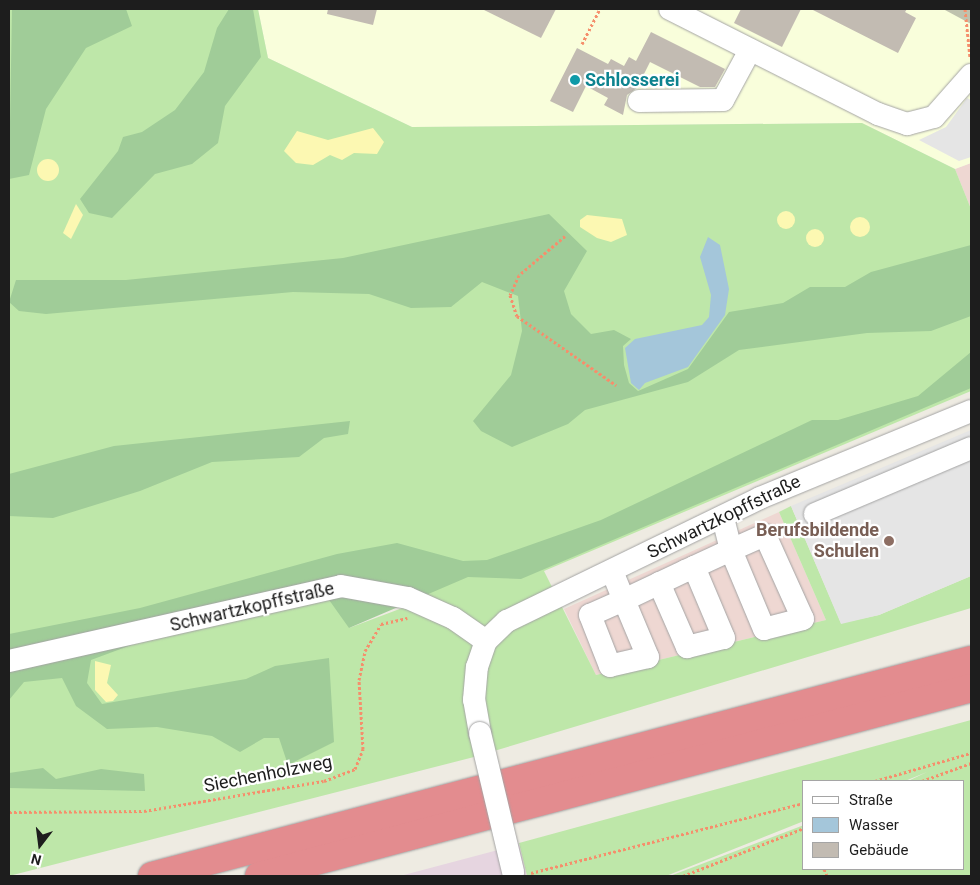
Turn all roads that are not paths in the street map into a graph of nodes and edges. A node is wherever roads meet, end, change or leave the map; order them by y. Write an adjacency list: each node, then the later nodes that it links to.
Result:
1 (670, 9): 2 (street)
2 (704, 16): 3 (street)
3 (750, 50): 4 (street); 5 (street)
4 (971, 75)
5 (639, 101)
6 (971, 411): 7 (street, Schwartzkopffstraße)
7 (878, 448): 9 (street); 11 (street, Schwartzkopffstraße)
8 (971, 448): 9 (street)
9 (893, 481): 10 (street)
10 (815, 514)
11 (723, 518): 12 (street); 13 (street, Schwartzkopffstraße)
12 (694, 567): 14 (street); 14 (street)
13 (612, 570): 14 (street); 15 (street, Schwartzkopffstraße)
14 (659, 583)
15 (486, 641): 18 (street, Schwartzkopffstraße); 21 (street, bridge)
16 (971, 654): 19 (highway)
17 (971, 660): 19 (highway)
18 (9, 661)
19 (942, 668): 22 (highway)
20 (971, 688): 23 (highway)
21 (518, 874)
22 (152, 876)
23 (258, 876)

